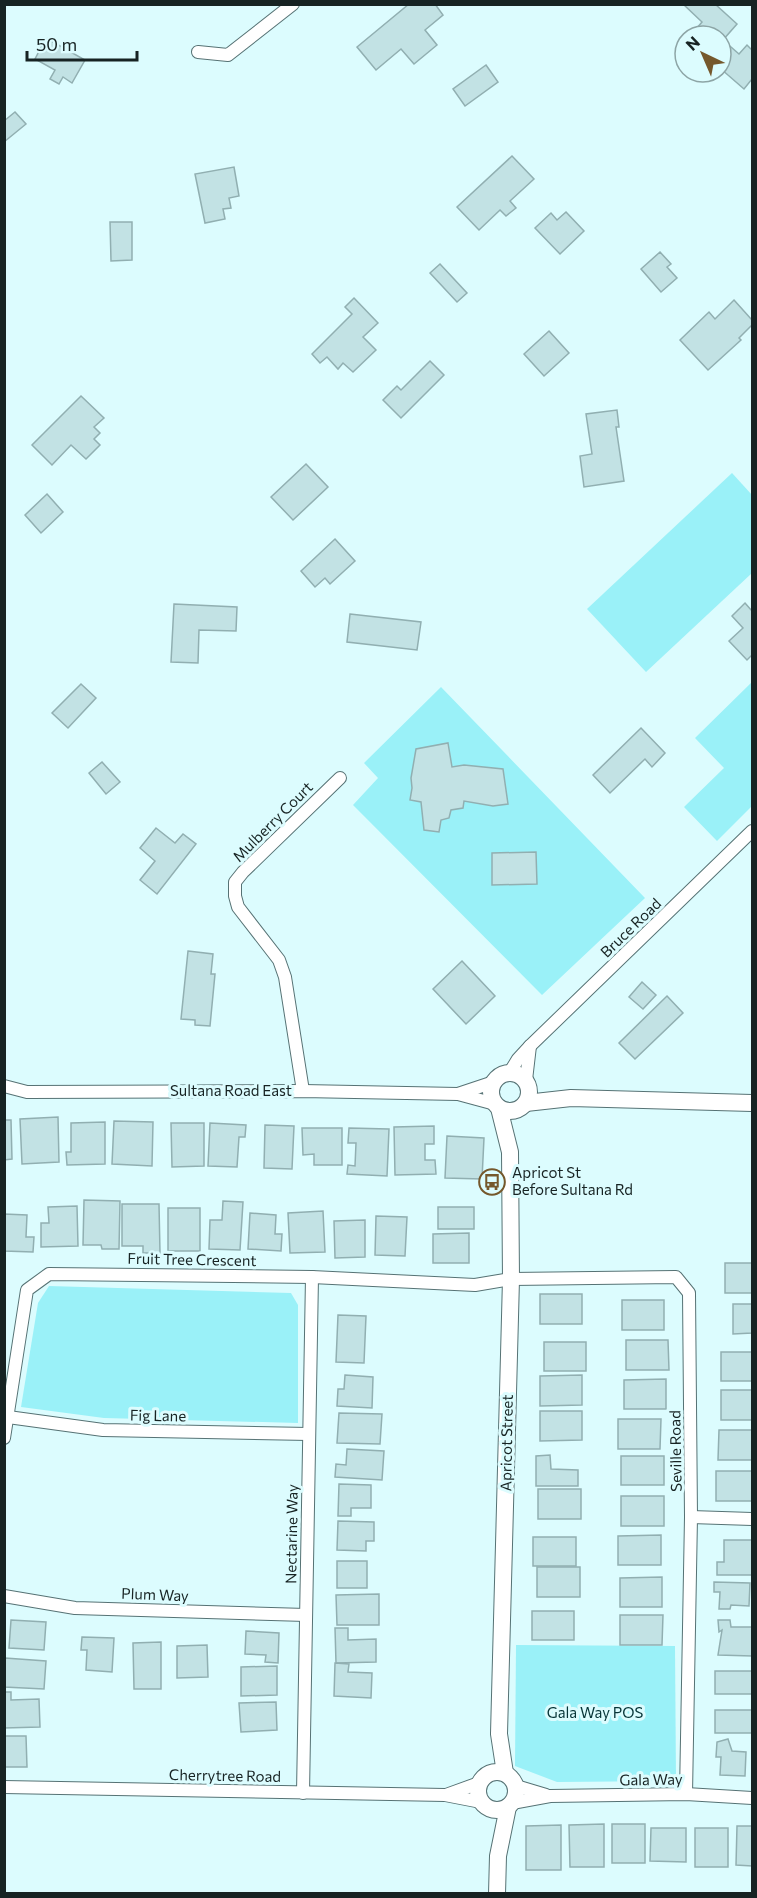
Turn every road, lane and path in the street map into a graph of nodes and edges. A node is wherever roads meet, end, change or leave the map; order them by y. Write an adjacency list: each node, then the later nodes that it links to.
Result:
1 (292, 4): 2 (street)
2 (198, 52)
3 (340, 778): 10 (street, Mulberry Court)
4 (753, 831): 5 (street, Bruce Road)
5 (530, 1046): 6 (street, Bruce Road); 8 (street)
6 (510, 1072): 7 (street); 8 (street)
7 (494, 1082): 11 (street, Sultana Road East); 14 (street)
8 (528, 1083): 12 (street); 15 (street)
9 (4, 1086): 10 (street, Sultana Road East)
10 (303, 1091): 11 (street, Sultana Road East)
11 (458, 1094): 14 (street, Sultana Road East)
12 (571, 1098): 13 (street); 15 (street)
13 (753, 1103)
14 (497, 1106): 15 (street); 16 (street, Apricot Street)
15 (524, 1106): 16 (street, Apricot Street)
16 (510, 1152): 18 (street, Apricot Street)
17 (312, 1277): 18 (street, Fruit Tree Crescent); 19 (street, Fruit Tree Crescent); 20 (street, Nectarine Way)
18 (511, 1279): 22 (street, Seville Road); 26 (street, Apricot Street)
19 (8, 1417): 20 (street, Fig Lane); 21 (street, Fruit Tree Crescent)
20 (309, 1434): 25 (street, Nectarine Way)
21 (4, 1438)
22 (691, 1517): 23 (street); 31 (street, Seville Road)
23 (753, 1519)
24 (4, 1596): 25 (street, Plum Way)
25 (306, 1615): 30 (street, Nectarine Way)
26 (500, 1734): 27 (street, Apricot Street); 28 (street, Apricot Street)
27 (483, 1779): 28 (street); 32 (street, Cherrytree Road); 35 (street)
28 (510, 1779): 33 (street, Gala Way); 36 (street)
29 (4, 1787): 30 (street, Cherrytree Road)
30 (303, 1792): 32 (street, Cherrytree Road)
31 (686, 1794): 33 (street, Gala Way); 34 (street, Gala Way)
32 (445, 1795): 35 (street, Cherrytree Road)
33 (550, 1796): 36 (street, Gala Way)
34 (753, 1798)
35 (485, 1805): 36 (street); 37 (street)
36 (510, 1805): 37 (street)
37 (498, 1856): 38 (street)
38 (498, 1893)

